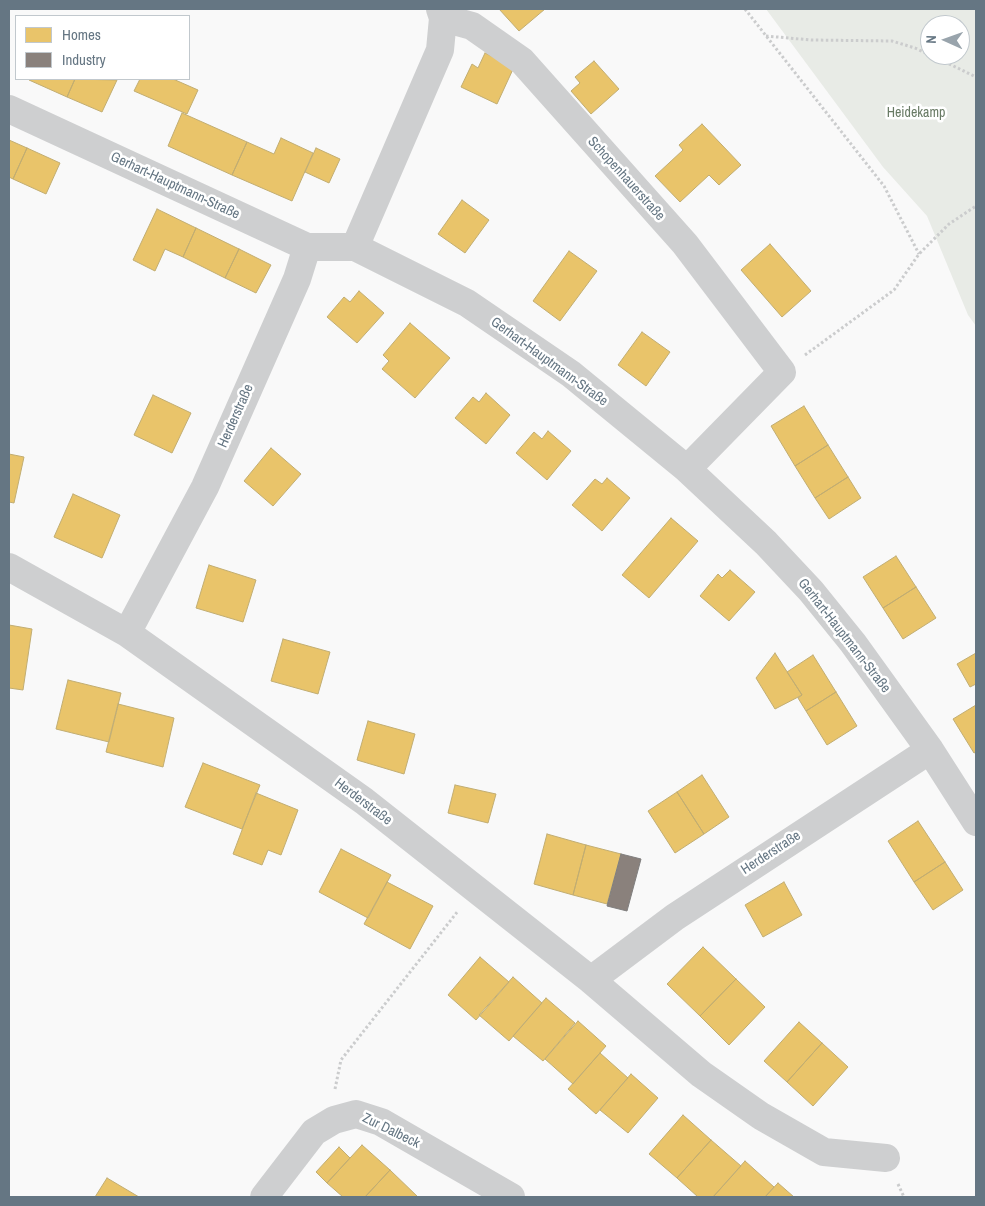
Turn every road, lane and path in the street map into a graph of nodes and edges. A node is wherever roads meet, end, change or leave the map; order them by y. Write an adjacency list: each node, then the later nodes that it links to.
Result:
1 (745, 9): 3 (path)
2 (442, 14): 9 (street, Schopenhauerstraße); 12 (street, Schopenhauerstraße)
3 (766, 36): 4 (path); 11 (path)
4 (920, 50)
5 (951, 65): 6 (path)
6 (976, 77)
7 (9, 109): 10 (street, Gerhart-Hauptmann-Straße)
8 (976, 206): 11 (path)
9 (355, 247): 10 (street, Gerhart-Hauptmann-Straße); 13 (street, Gerhart-Hauptmann-Straße)
10 (307, 248): 15 (street, Herderstraße)
11 (919, 254): 12 (path)
12 (782, 372): 13 (street)
13 (687, 469): 16 (street, Gerhart-Hauptmann-Straße)
14 (9, 567): 15 (street, Herderstraße)
15 (127, 633): 18 (street, Herderstraße)
16 (930, 750): 17 (street, Gerhart-Hauptmann-Straße); 19 (street, Herderstraße)
17 (976, 822)
18 (476, 890): 19 (street, Herderstraße); 20 (path)
19 (591, 980): 21 (street, Herderstraße)
20 (327, 1124): 22 (street, Zur Dalbeck); 23 (street, Zur Dalbeck)
21 (886, 1158)
22 (264, 1197)
23 (511, 1197)

